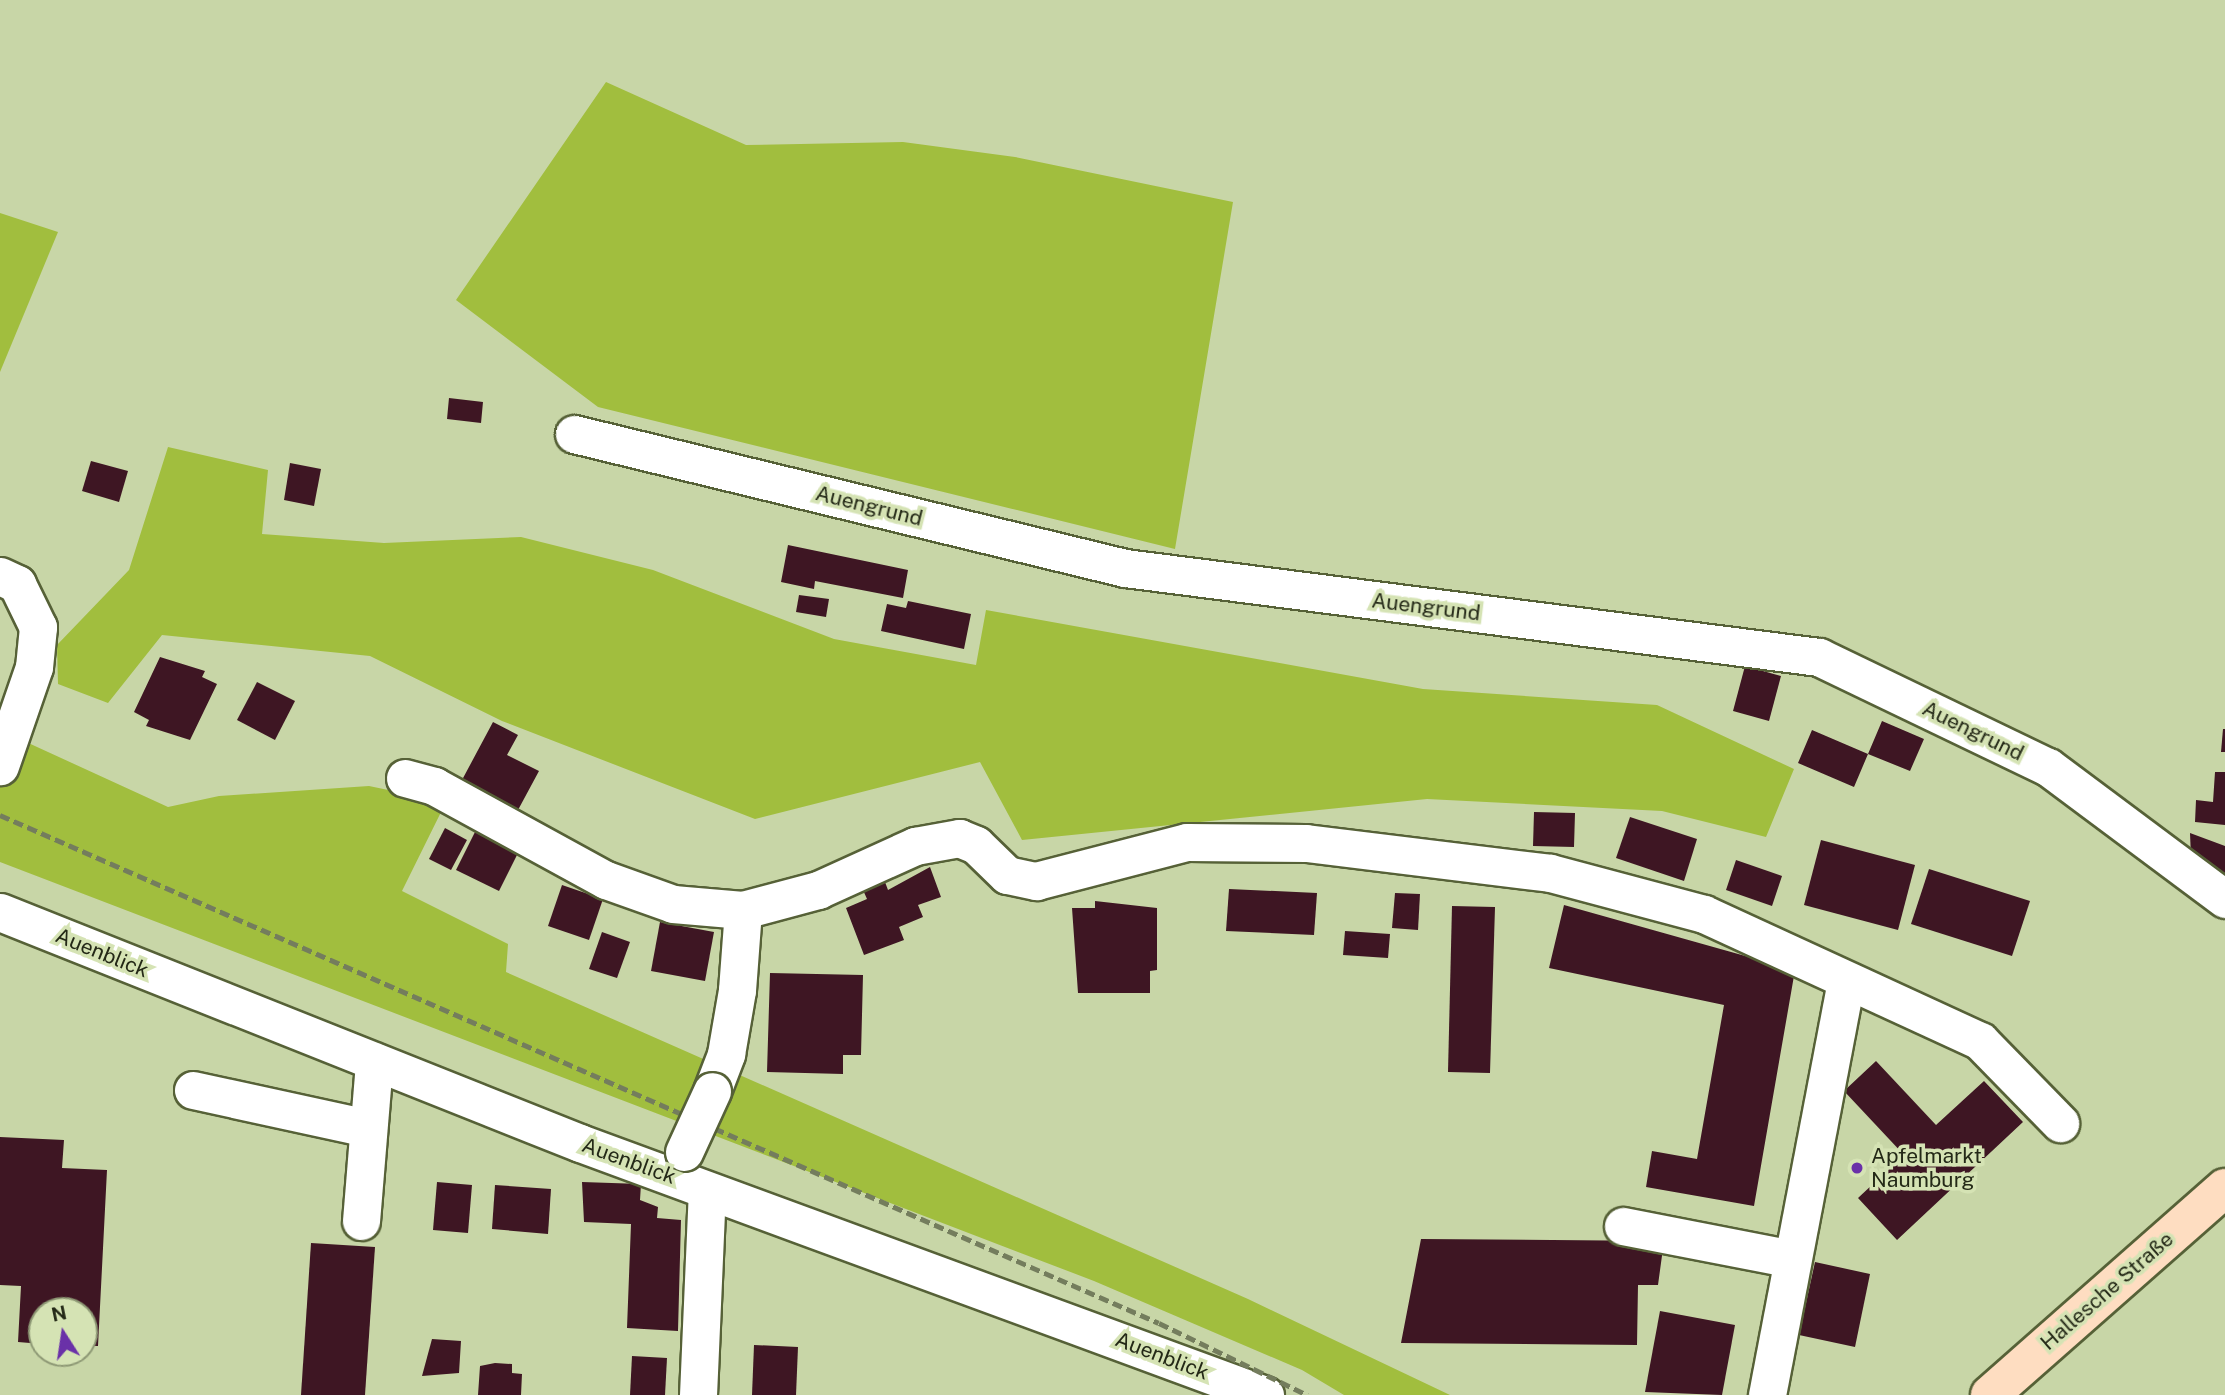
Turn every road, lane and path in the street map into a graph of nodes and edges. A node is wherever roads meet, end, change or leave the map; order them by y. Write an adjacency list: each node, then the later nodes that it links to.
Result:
1 (574, 434): 5 (street, Auengrund)
2 (0, 576): 3 (street)
3 (2, 761)
4 (405, 778): 6 (street)
5 (2225, 899)
6 (743, 910): 8 (street); 13 (street, bridge)
7 (0, 912): 9 (street, Auenblick)
8 (1846, 982): 11 (street); 18 (street)
9 (374, 1062): 12 (street); 13 (street, Auenblick)
10 (193, 1090): 12 (street)
11 (2060, 1123)
12 (368, 1128): 16 (street)
13 (678, 1165): 15 (street, Auenblick)
14 (2225, 1188): 22 (main road, Hallesche Straße)
15 (707, 1191): 19 (street); 20 (street, Auenblick)
16 (361, 1221)
17 (1623, 1226): 18 (street)
18 (1793, 1259): 21 (street)
19 (698, 1395)
20 (1265, 1395)
21 (1766, 1395)
22 (1990, 1395)

